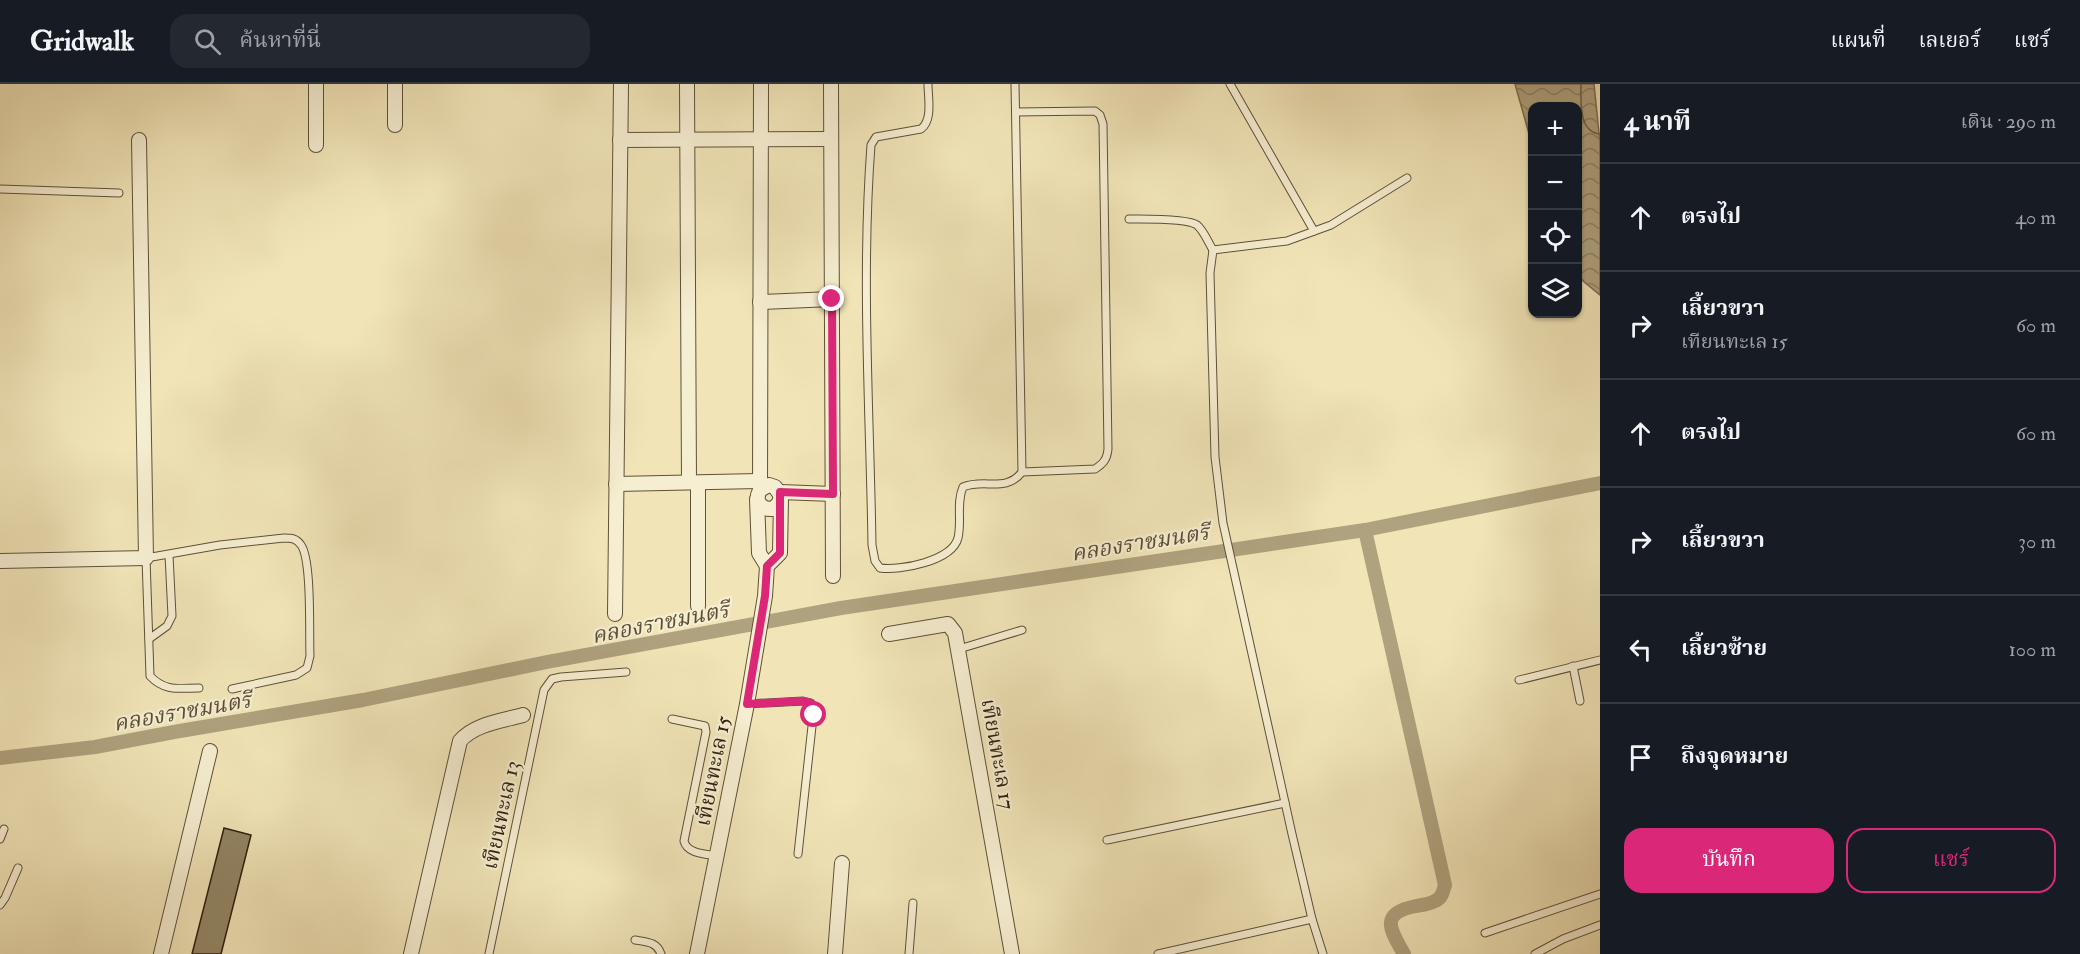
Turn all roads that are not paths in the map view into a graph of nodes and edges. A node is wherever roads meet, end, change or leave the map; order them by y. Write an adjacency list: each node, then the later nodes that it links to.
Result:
1 (316, 84): 17 (street)
2 (395, 84): 11 (street)
3 (621, 84): 14 (street)
4 (687, 84): 15 (street)
5 (761, 84): 16 (street)
6 (831, 84): 12 (street)
7 (928, 84): 26 (lane)
8 (1015, 84): 10 (lane)
9 (1230, 84): 22 (lane)
10 (1016, 112): 26 (lane); 26 (lane)
11 (395, 125)
12 (831, 139): 16 (street); 24 (street)
13 (139, 140): 33 (street)
14 (620, 140): 15 (street); 28 (street)
15 (686, 140): 16 (street); 27 (street)
16 (760, 140): 25 (street)
17 (316, 145)
18 (1407, 178): 22 (lane)
19 (0, 189): 20 (lane)
20 (119, 193)
21 (1129, 219): 23 (lane)
22 (1314, 231): 23 (lane)
23 (1213, 250): 54 (lane)
24 (832, 299): 25 (street); 30 (street)
25 (759, 302): 29 (street)
26 (1022, 472)
27 (693, 482): 28 (street); 29 (street); 37 (street)
28 (616, 483): 38 (street)
29 (759, 490): 31 (street); 31 (street); 35 (street)
30 (833, 494): 31 (street); 36 (street)
31 (781, 496): 35 (street)
32 (169, 555): 33 (lane); 41 (lane); 48 (lane)
33 (146, 558): 34 (street); 41 (lane)
34 (0, 561)
35 (767, 566): 50 (street, เทียนทะเล 15)
36 (834, 576)
37 (698, 606)
38 (615, 614)
39 (1022, 630): 42 (lane)
40 (889, 634): 42 (street, เทียนทะเล 17)
41 (148, 639): 47 (lane)
42 (959, 649): 76 (street, เทียนทะเล 17)
43 (1600, 660): 44 (lane)
44 (1573, 666): 46 (lane); 49 (lane)
45 (626, 672): 71 (lane, เทียนทะเล 13)
46 (1519, 680)
47 (199, 688)
48 (232, 689)
49 (1580, 701)
50 (747, 704): 58 (lane); 59 (street, เทียนทะเล 15)
51 (523, 715): 70 (street)
52 (672, 719): 59 (lane)
53 (210, 751): 69 (street)
54 (1285, 803): 57 (lane); 65 (lane)
55 (4, 829): 56 (lane)
56 (0, 839)
57 (1107, 840)
58 (798, 854)
59 (717, 856): 73 (street, เทียนทะเล 15)
60 (842, 863): 74 (street)
61 (18, 868): 64 (lane)
62 (1600, 894): 67 (lane)
63 (913, 903): 75 (lane)
64 (0, 905)
65 (1312, 919): 77 (lane); 78 (lane)
66 (1600, 925): 79 (lane)
67 (1485, 933)
68 (635, 940): 72 (lane)
69 (161, 954)
70 (411, 954)
71 (489, 954)
72 (661, 954)
73 (697, 954)
74 (835, 954)
75 (909, 954)
76 (1012, 954)
77 (1158, 954)
78 (1323, 954)
79 (1535, 954)

